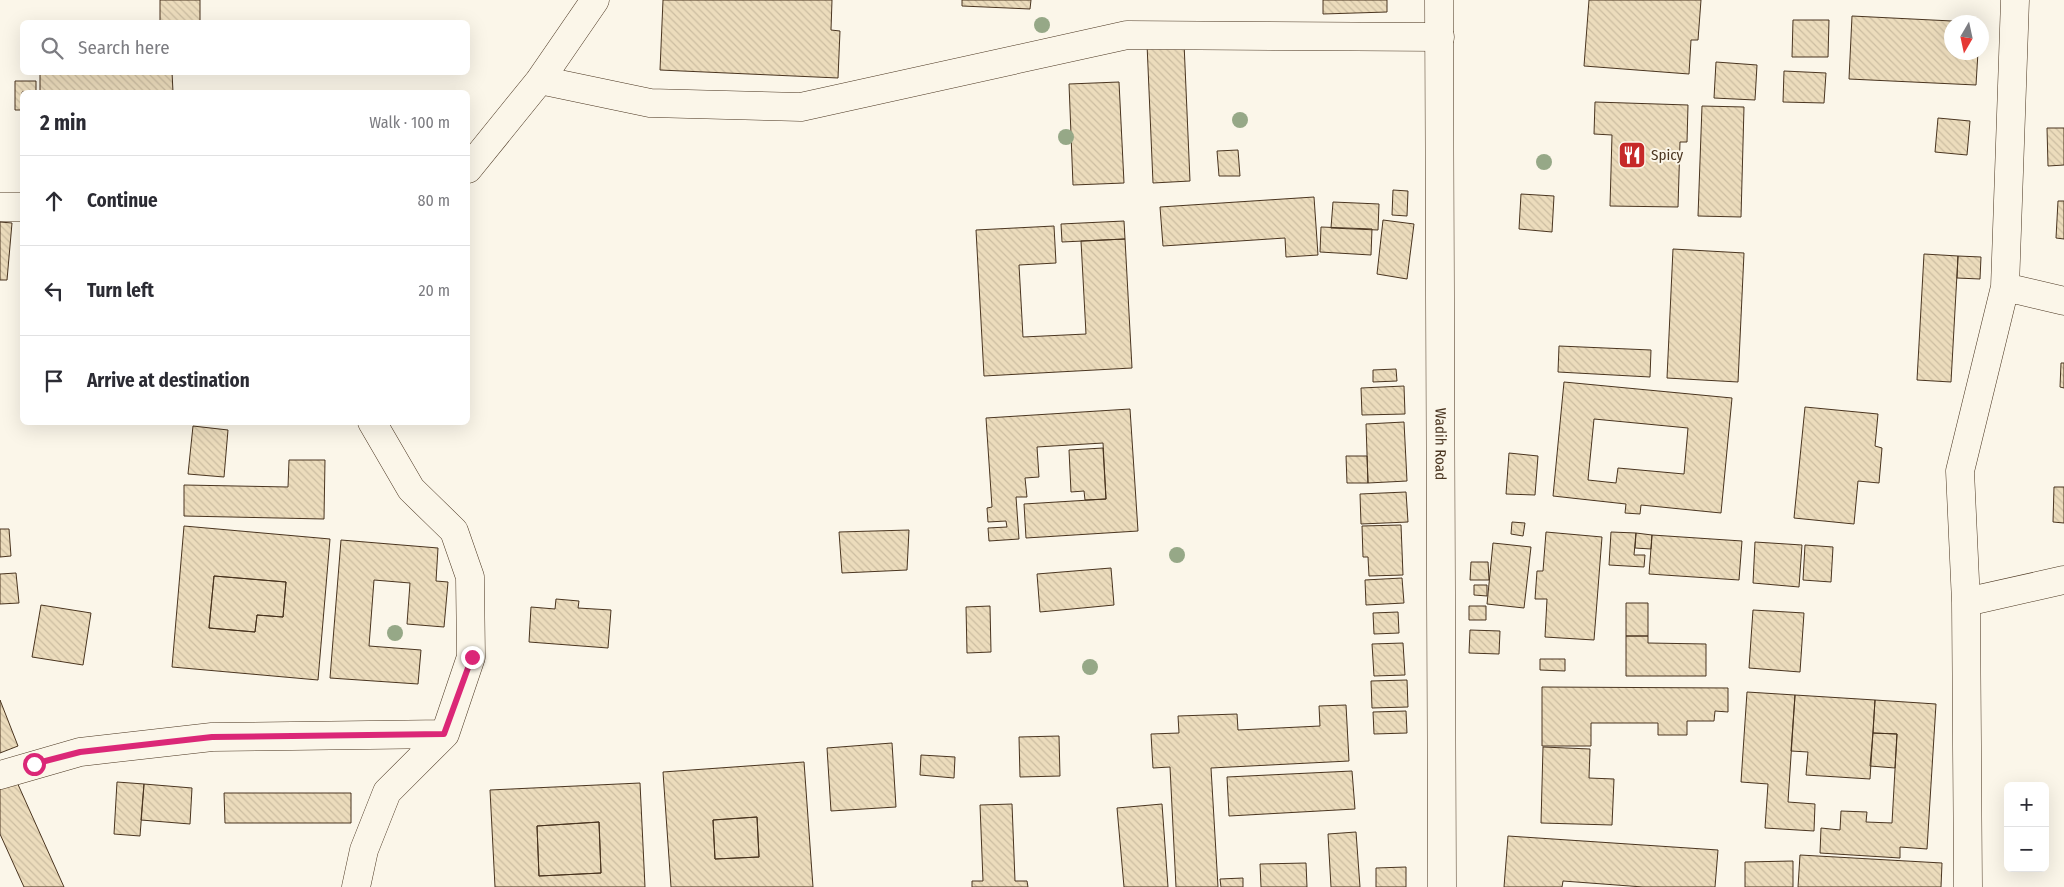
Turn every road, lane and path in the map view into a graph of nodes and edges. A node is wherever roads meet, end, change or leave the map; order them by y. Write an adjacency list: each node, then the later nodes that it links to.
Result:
1 (595, 0): 5 (street)
2 (1439, 0): 4 (street, Wadih Road)
3 (2015, 0): 9 (street)
4 (1440, 37): 5 (street); 17 (street, Wadih Road)
5 (540, 80): 6 (street)
6 (470, 167)
7 (0, 207): 8 (street)
8 (20, 207)
9 (2005, 287): 10 (street); 13 (street)
10 (2064, 301)
11 (374, 425): 14 (street)
12 (2064, 580): 13 (street)
13 (1966, 602): 18 (street)
14 (444, 734): 15 (street); 16 (street)
15 (0, 775)
16 (356, 887)
17 (1442, 887)
18 (1968, 887)

